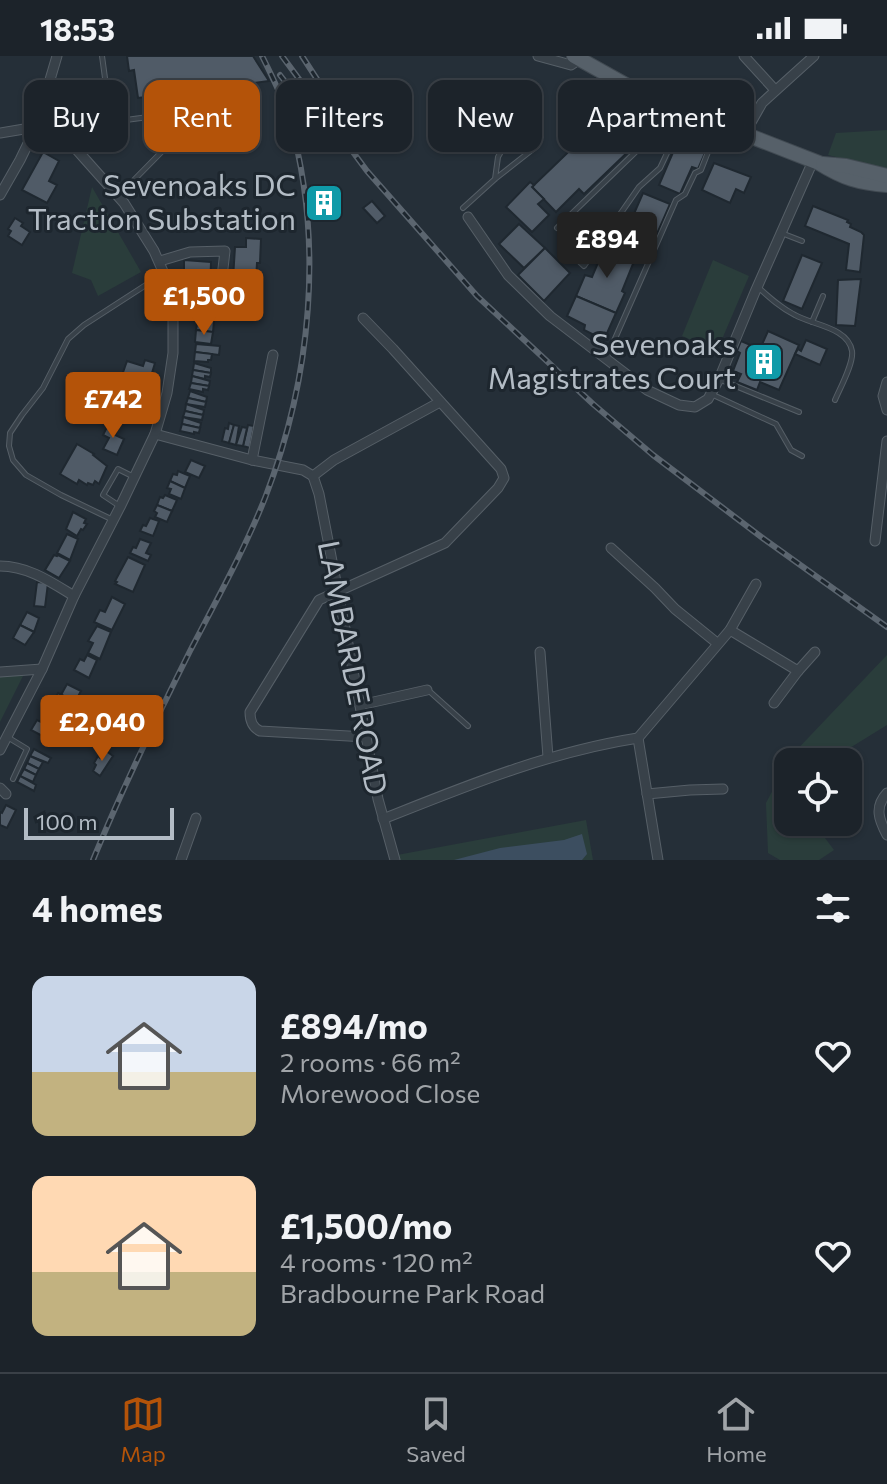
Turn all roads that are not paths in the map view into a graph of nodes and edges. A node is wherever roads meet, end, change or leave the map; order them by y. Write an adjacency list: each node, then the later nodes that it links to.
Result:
1 (57, 56): 7 (street)
2 (102, 56): 11 (lane)
3 (538, 56): 6 (street)
4 (744, 56): 9 (street)
5 (814, 56): 9 (street)
6 (577, 57): 8 (main road)
7 (50, 80)
8 (617, 80)
9 (775, 90): 10 (street)
10 (754, 117)
11 (144, 118)
12 (24, 126): 13 (street)
13 (0, 133)
14 (754, 137): 19 (main road)
15 (24, 151): 23 (street)
16 (79, 152): 24 (street)
17 (161, 152): 24 (lane)
18 (635, 152): 26 (lane)
19 (816, 162): 20 (main road); 22 (main road); 27 (street)
20 (887, 176)
21 (495, 179): 21 (lane); 25 (lane)
22 (887, 185)
23 (0, 195)
24 (115, 195): 32 (street)
25 (466, 212): 40 (street)
26 (557, 228)
27 (781, 233): 29 (lane); 35 (street)
28 (606, 235): 30 (lane); 31 (lane); 31 (lane)
29 (802, 241)
30 (569, 252)
31 (651, 255): 40 (lane)
32 (160, 261): 33 (street); 34 (street)
33 (165, 276): 48 (street); 55 (lane)
34 (221, 286)
35 (757, 286): 38 (lane); 41 (street)
36 (823, 296): 38 (lane)
37 (363, 318): 45 (street)
38 (812, 322): 44 (lane)
39 (273, 355): 51 (street)
40 (606, 359): 43 (street)
41 (719, 379): 43 (street); 47 (lane)
42 (887, 382): 46 (street)
43 (711, 394): 50 (lane)
44 (835, 400)
45 (440, 402): 52 (street); 60 (street)
46 (887, 410)
47 (799, 412)
48 (155, 434): 51 (street); 53 (street)
49 (887, 441): 56 (street)
50 (802, 456)
51 (252, 460): 52 (street)
52 (313, 476): 60 (street, LAMBARDE ROAD)
53 (134, 477): 54 (street); 54 (lane)
54 (120, 507): 55 (street)
55 (113, 520): 61 (street)
56 (875, 541)
57 (611, 548): 63 (street)
58 (0, 566): 61 (street)
59 (756, 584): 62 (street)
60 (337, 592): 71 (street, LAMBARDE ROAD); 74 (street)
61 (74, 596): 66 (street)
62 (730, 630): 63 (street); 67 (street)
63 (717, 643): 75 (street)
64 (540, 652): 77 (street)
65 (815, 652): 67 (street)
66 (42, 669): 68 (street); 73 (street)
67 (798, 671): 70 (street)
68 (0, 672)
69 (427, 690): 71 (street); 72 (lane)
70 (774, 703)
71 (360, 705): 74 (street, LAMBARDE ROAD)
72 (468, 726)
73 (7, 737): 76 (street); 78 (lane)
74 (366, 737): 83 (street, LAMBARDE ROAD)
75 (638, 738): 77 (street); 81 (street)
76 (0, 750)
77 (548, 757): 83 (street)
78 (13, 779)
79 (723, 789): 81 (street)
80 (887, 793): 84 (street)
81 (647, 794): 87 (street)
82 (196, 818): 85 (street)
83 (383, 819): 86 (street, LAMBARDE ROAD)
84 (887, 835)
85 (181, 860)
86 (395, 860)
87 (658, 860)

